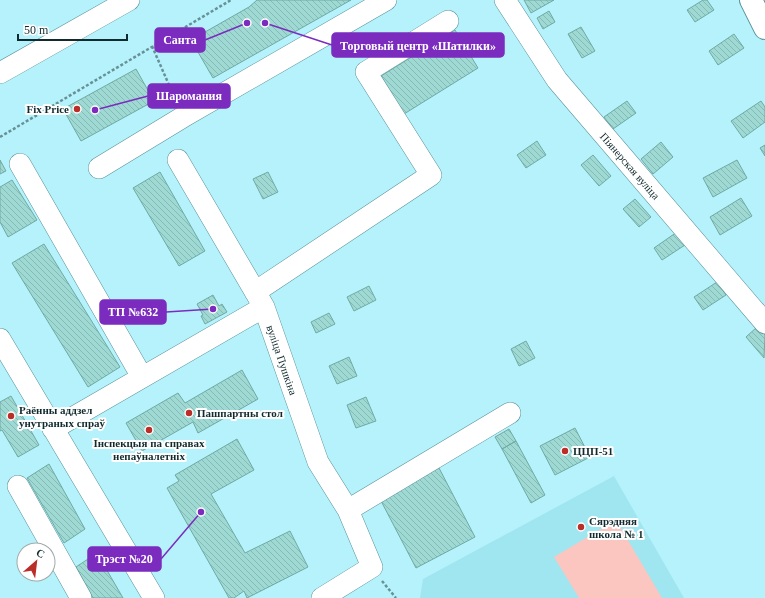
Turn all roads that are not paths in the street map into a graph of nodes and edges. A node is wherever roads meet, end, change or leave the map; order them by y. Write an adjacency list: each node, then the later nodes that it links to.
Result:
1 (129, 0): 7 (street)
2 (386, 0): 10 (street)
3 (505, 0): 12 (street, Піянерская вуліца)
4 (750, 0): 6 (main road)
5 (448, 21): 11 (street)
6 (763, 21)
7 (0, 73)
8 (178, 160): 11 (street, вуліца Пушкіна)
9 (20, 164): 14 (street)
10 (99, 168)
11 (260, 300): 14 (street); 18 (street, вуліца Пушкіна)
12 (765, 323)
13 (0, 339): 16 (street)
14 (142, 377): 16 (street)
15 (510, 412): 18 (street)
16 (53, 429): 20 (street)
17 (18, 486): 19 (street)
18 (348, 510): 21 (street, вуліца Пушкіна)
19 (82, 598)
20 (154, 598)
21 (322, 598)

